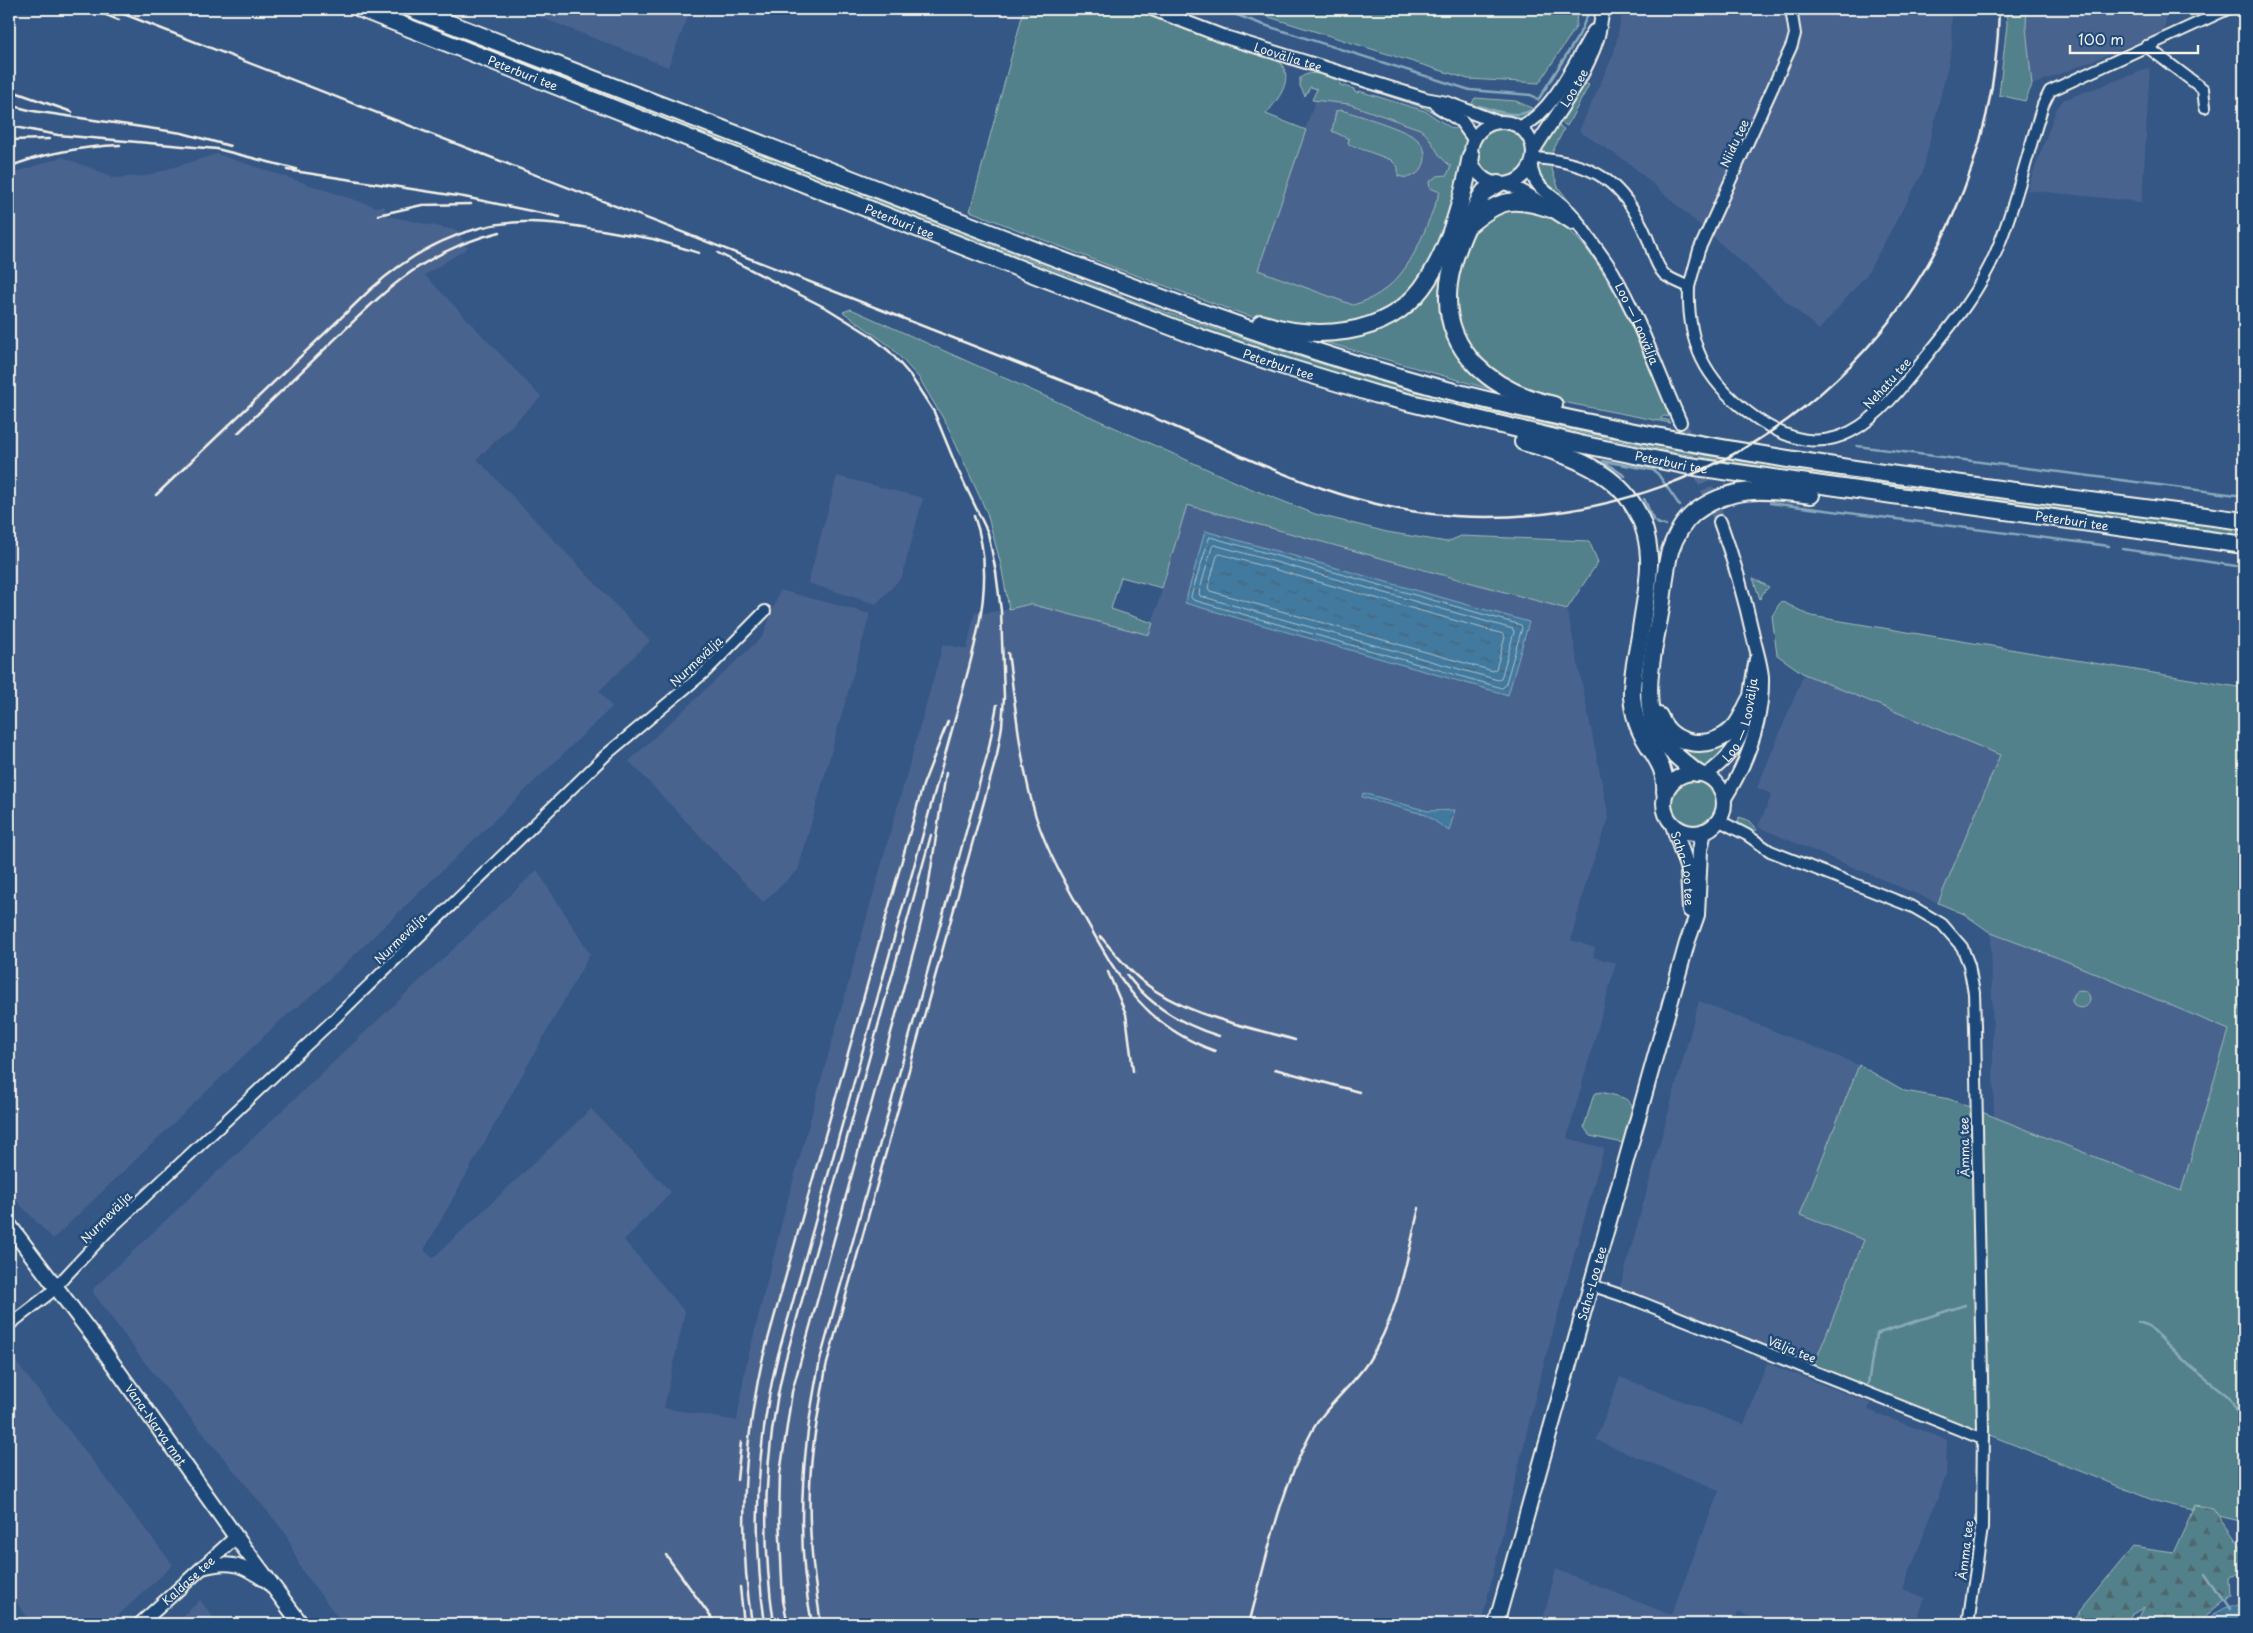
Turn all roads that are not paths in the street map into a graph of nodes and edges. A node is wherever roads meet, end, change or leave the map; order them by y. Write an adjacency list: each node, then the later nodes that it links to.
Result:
1 (361, 9): 21 (highway, Peterburi tee)
2 (412, 9): 20 (highway, Peterburi tee)
3 (1152, 9): 8 (street, Loovälja tee)
4 (1791, 9): 19 (street, Niidu tee)
5 (2228, 9): 7 (street, Nehatu tee)
6 (1602, 14): 11 (street, Loo tee); 14 (street, Loo tee)
7 (2146, 46): 9 (street); 19 (street, Nehatu tee)
8 (1425, 99): 10 (street, Loovälja tee); 12 (street, Loovälja tee)
9 (2205, 107)
10 (1497, 122): 11 (street); 12 (street)
11 (1521, 127): 14 (street)
12 (1474, 139): 13 (street)
13 (1471, 156): 15 (street); 20 (highway)
14 (1533, 158): 15 (street); 18 (street, Loo — Loovälja); 19 (street)
15 (1503, 184): 16 (street, Loo — Loovälja); 17 (highway)
16 (1551, 209): 17 (highway); 18 (street, Loo — Loovälja)
17 (1468, 226): 23 (highway)
18 (1584, 232): 22 (street, Loo — Loovälja)
19 (1689, 286)
20 (1133, 289): 23 (highway, Peterburi tee)
21 (1440, 411): 24 (highway, Peterburi tee); 33 (highway)
22 (1680, 422)
23 (1634, 431): 25 (highway, Peterburi tee)
24 (1895, 496): 27 (highway, Peterburi tee); 30 (highway)
25 (2244, 521)
26 (1720, 522): 29 (street, Loo — Loovälja)
27 (2244, 545)
28 (765, 611): 41 (street, Nurmevälja)
29 (1757, 654): 31 (street, Loo — Loovälja); 34 (street, Loo — Loovälja)
30 (1650, 694): 31 (highway); 32 (highway)
31 (1750, 700): 32 (street, Loo — Loovälja)
32 (1701, 774): 33 (main road); 34 (main road)
33 (1665, 792): 36 (main road)
34 (1724, 800): 35 (main road)
35 (1718, 820): 37 (main road); 43 (street, Ämma tee)
36 (1673, 825): 37 (main road); 38 (main road, Saha-Loo tee)
37 (1704, 831): 38 (main road, Saha-Loo tee)
38 (1688, 943): 40 (main road, Saha-Loo tee)
39 (9, 1225): 41 (main road, Vana-Narva mnt)
40 (1591, 1285): 43 (street, Välja tee); 49 (main road, Saha-Loo tee)
41 (56, 1287): 42 (street, Nurmevälja); 44 (main road, Vana-Narva mnt)
42 (9, 1325)
43 (1983, 1439): 50 (street, Ämma tee)
44 (236, 1537): 45 (street, Kaldase tee); 46 (main road, Vana-Narva mnt)
45 (200, 1568): 46 (street); 47 (street, Kaldase tee)
46 (272, 1586): 48 (main road, Vana-Narva mnt)
47 (140, 1624)
48 (301, 1624)
49 (1496, 1624)
50 (1968, 1624)

